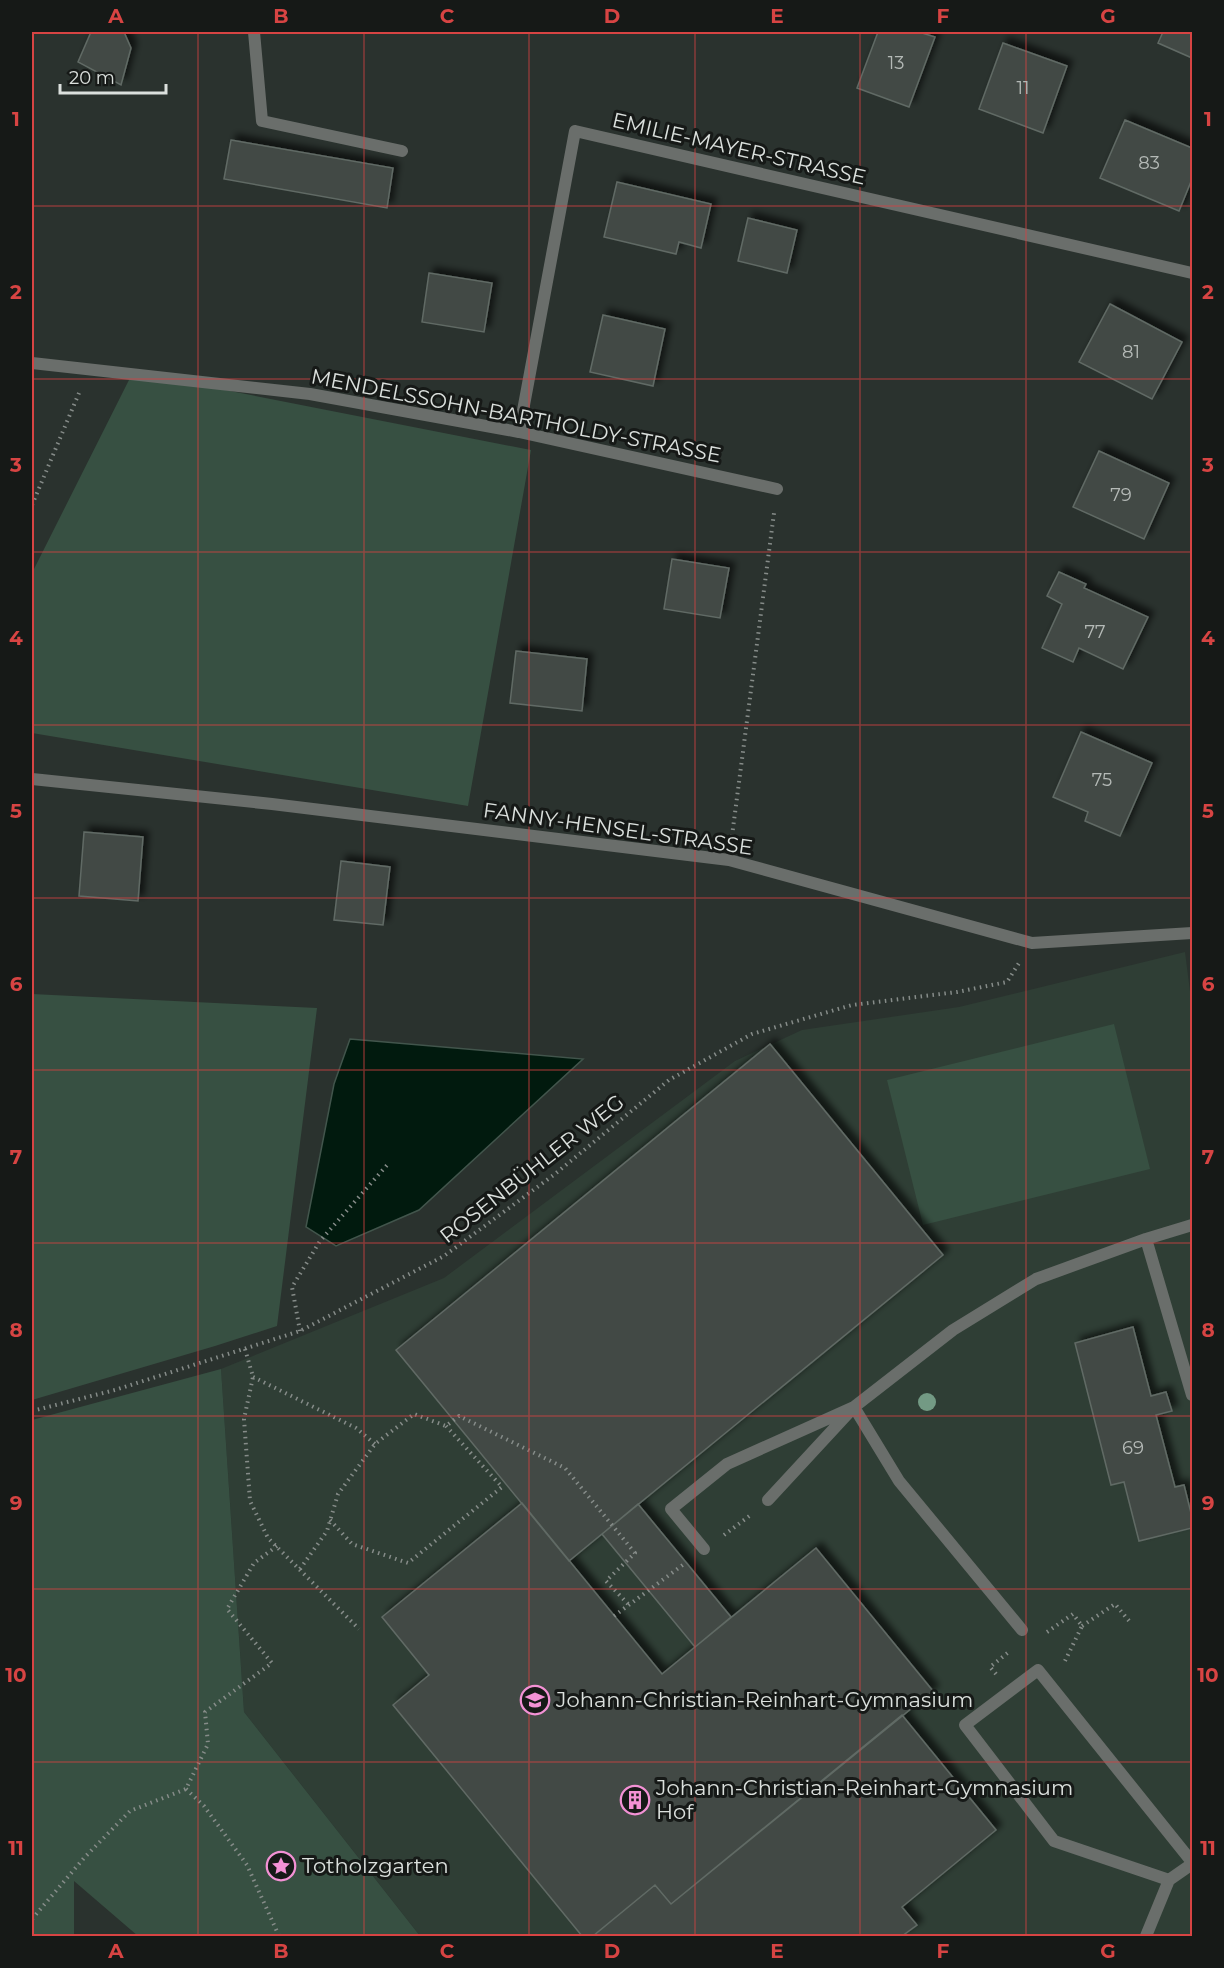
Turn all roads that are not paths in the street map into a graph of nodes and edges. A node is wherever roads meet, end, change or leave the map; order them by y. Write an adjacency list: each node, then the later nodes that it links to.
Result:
1 (254, 32): 2 (street)
2 (402, 151)
3 (1192, 273): 5 (street, EMILIE-MAYER-STRASSE)
4 (32, 363): 5 (street, MENDELSSOHN-BARTHOLDY-STRASSE)
5 (519, 432): 6 (street, MENDELSSOHN-BARTHOLDY-STRASSE)
6 (777, 489)
7 (32, 779): 8 (street, FANNY-HENSEL-STRASSE)
8 (1192, 933)
9 (1192, 1225): 10 (street)
10 (1146, 1239): 11 (street); 12 (street)
11 (1192, 1395)
12 (854, 1407): 13 (street); 14 (street); 15 (street)
13 (768, 1500)
14 (704, 1549)
15 (1022, 1630)
16 (1192, 1863): 17 (street); 17 (street)
17 (1169, 1880): 18 (street)
18 (1146, 1936)

